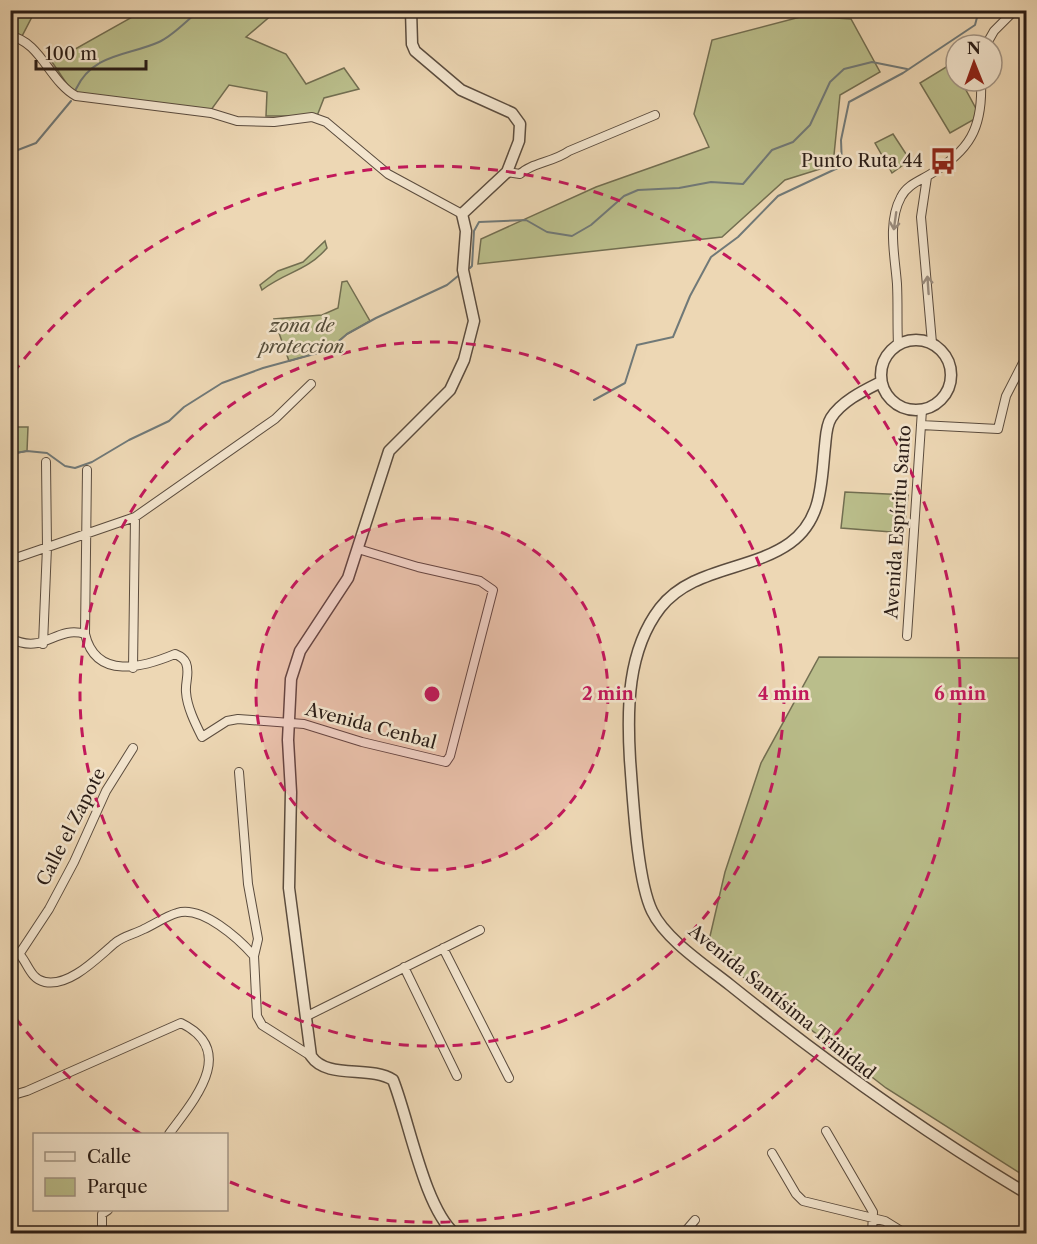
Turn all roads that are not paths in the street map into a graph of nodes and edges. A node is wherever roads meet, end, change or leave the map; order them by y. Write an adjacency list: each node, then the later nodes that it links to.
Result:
1 (411, 10): 7 (street)
2 (1015, 10): 3 (street)
3 (993, 33)
4 (10, 36): 9 (street)
5 (982, 93): 8 (street)
6 (655, 115): 7 (street)
7 (507, 172): 9 (street)
8 (927, 177): 10 (street, one-way to 8); 11 (street, one-way to 11)
9 (462, 214): 22 (street)
10 (932, 343): 11 (street); 15 (street)
11 (898, 344): 13 (street)
12 (1026, 357): 16 (street)
13 (881, 382): 15 (street); 46 (street, Avenida Santísima Trinidad)
14 (310, 384): 19 (street)
15 (922, 410): 16 (street, Avenida Espíritu Santo)
16 (921, 425): 25 (street, Avenida Espíritu Santo)
17 (46, 462): 21 (street)
18 (87, 470): 20 (street)
19 (135, 517): 20 (street); 28 (street)
20 (88, 534): 21 (street); 24 (street)
21 (47, 547): 23 (street); 27 (street)
22 (358, 549): 29 (street); 29 (street, Avenida Cenbal)
23 (10, 560)
24 (85, 634): 27 (street); 28 (street)
25 (907, 636)
26 (10, 638): 27 (street)
27 (43, 644)
28 (133, 668): 29 (street)
29 (288, 722): 38 (street)
30 (133, 748): 35 (street, Calle el Zapote)
31 (239, 772): 36 (street)
32 (480, 930): 34 (street)
33 (10, 948): 35 (street)
34 (443, 948): 37 (street); 41 (street)
35 (20, 952): 36 (street)
36 (254, 956): 39 (street)
37 (404, 967): 38 (street); 40 (street)
38 (307, 1016): 39 (street)
39 (311, 1056): 51 (street)
40 (457, 1076)
41 (508, 1078)
42 (10, 1096): 44 (street)
43 (826, 1131): 48 (street)
44 (170, 1133)
45 (772, 1153): 48 (street)
46 (1026, 1193)
47 (106, 1211): 50 (street)
48 (875, 1218): 53 (street); 54 (street)
49 (696, 1220): 52 (street)
50 (102, 1233)
51 (455, 1233)
52 (683, 1233)
53 (872, 1233)
54 (906, 1233)

